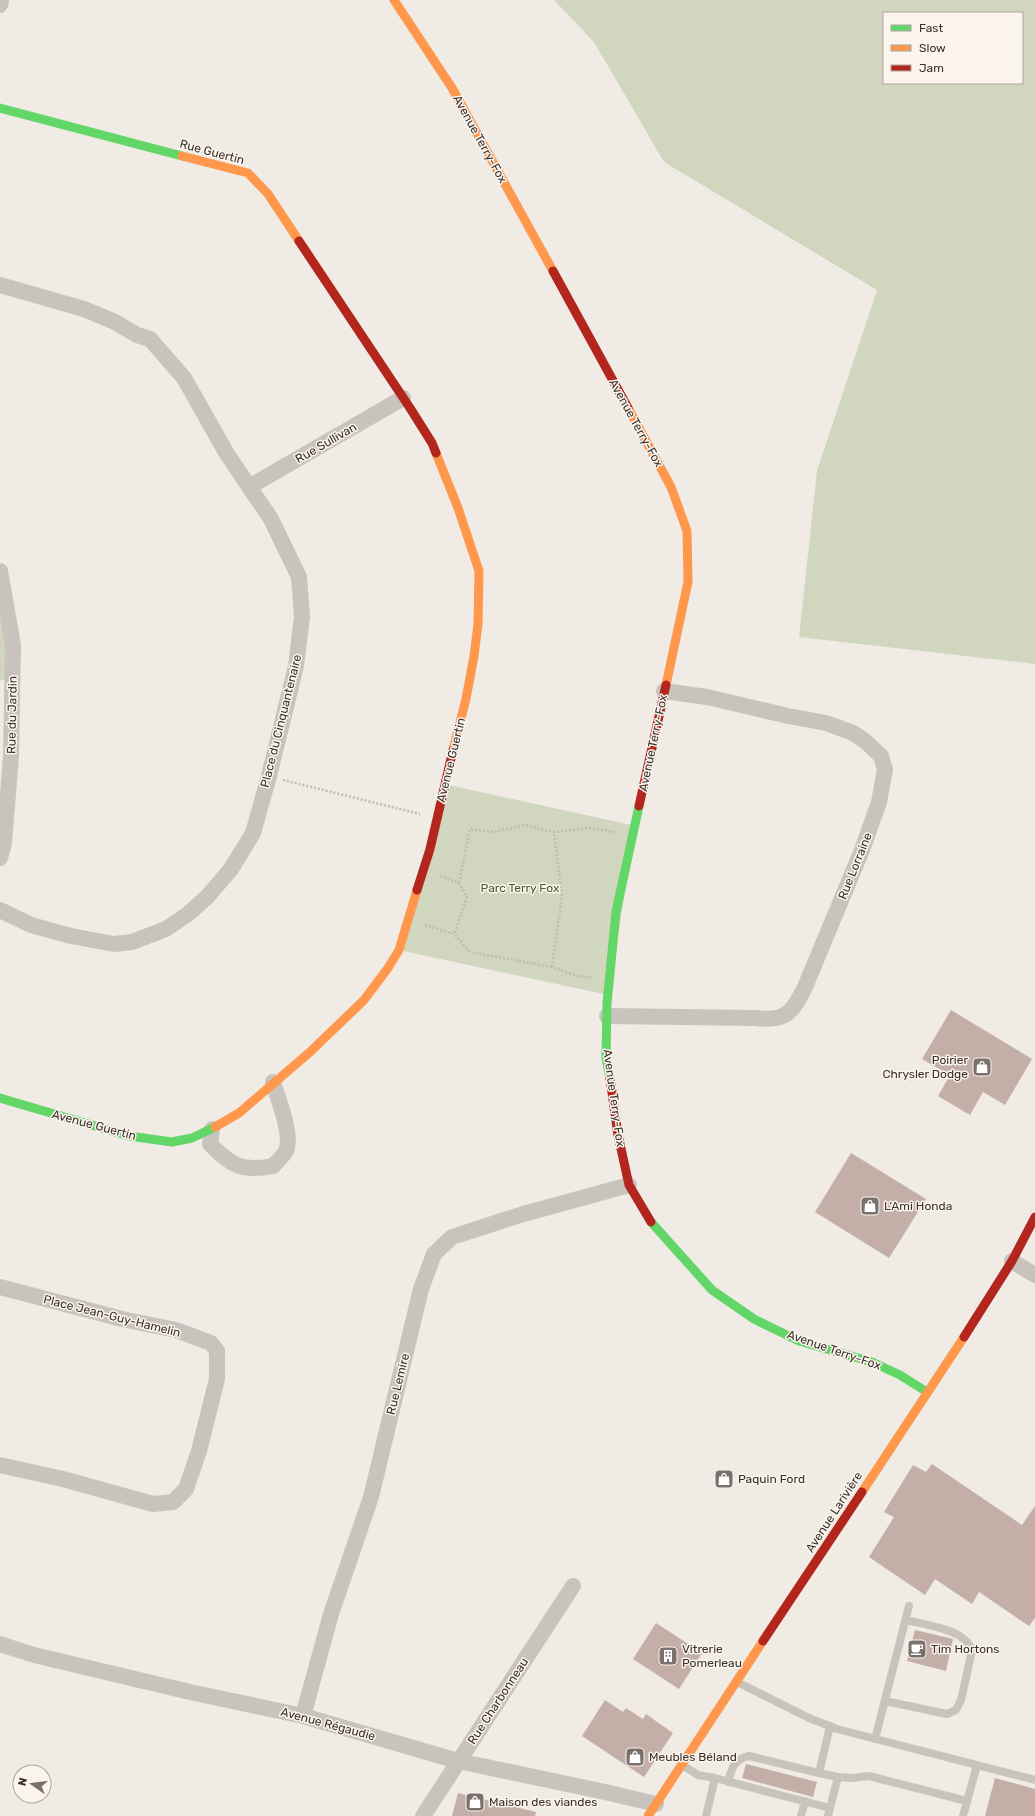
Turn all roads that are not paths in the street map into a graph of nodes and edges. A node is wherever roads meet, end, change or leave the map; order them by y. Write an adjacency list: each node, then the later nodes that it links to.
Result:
1 (1, 0): 3 (street)
2 (394, 0): 9 (street, Avenue Terry-Fox)
3 (0, 5)
4 (0, 108): 6 (street, Rue Guertin)
5 (0, 286): 7 (street, Place du Cinquantenaire)
6 (402, 398): 7 (street, Rue Sullivan); 13 (street, Avenue Guertin)
7 (249, 487): 11 (street, Place du Cinquantenaire)
8 (0, 571): 10 (street, Rue du Jardin)
9 (664, 692): 12 (street, Avenue Terry-Fox); 12 (street, Rue Lorraine)
10 (0, 858)
11 (0, 910)
12 (607, 1016): 16 (street, Avenue Terry-Fox)
13 (273, 1082): 15 (street, Avenue Guertin); 15 (street)
14 (0, 1098): 15 (street, Avenue Guertin)
15 (212, 1129)
16 (629, 1185): 21 (street, Avenue Terry-Fox); 29 (street, Rue Lemire)
17 (1035, 1217): 18 (street, Avenue Larivière)
18 (1012, 1260): 19 (street); 21 (street, Avenue Larivière)
19 (1035, 1275)
20 (0, 1288): 22 (street, Place Jean-Guy-Hamelin)
21 (927, 1392): 27 (street, Avenue Larivière)
22 (0, 1465)
23 (573, 1586): 32 (street, Rue Charbonneau)
24 (909, 1606): 25 (lane)
25 (906, 1620): 28 (lane); 28 (lane)
26 (0, 1644): 29 (street, Avenue Régaudie)
27 (736, 1681): 30 (lane); 33 (street, Avenue Larivière)
28 (884, 1702): 31 (lane)
29 (303, 1716): 32 (street, Avenue Régaudie)
30 (830, 1726): 31 (lane); 35 (lane)
31 (875, 1739): 34 (lane)
32 (458, 1761): 42 (street, Avenue Régaudie); 44 (street, Rue Charbonneau)
33 (682, 1765): 37 (lane); 42 (street, Avenue Larivière)
34 (977, 1765): 38 (lane); 41 (lane)
35 (818, 1773): 36 (lane); 39 (lane)
36 (838, 1777): 41 (lane); 43 (lane)
37 (715, 1778): 39 (lane); 45 (lane)
38 (1035, 1780)
39 (728, 1782): 40 (lane)
40 (805, 1801): 43 (lane); 46 (lane)
41 (967, 1801): 47 (lane)
42 (652, 1810)
43 (829, 1812)
44 (423, 1816)
45 (706, 1816)
46 (801, 1816)
47 (963, 1816)

